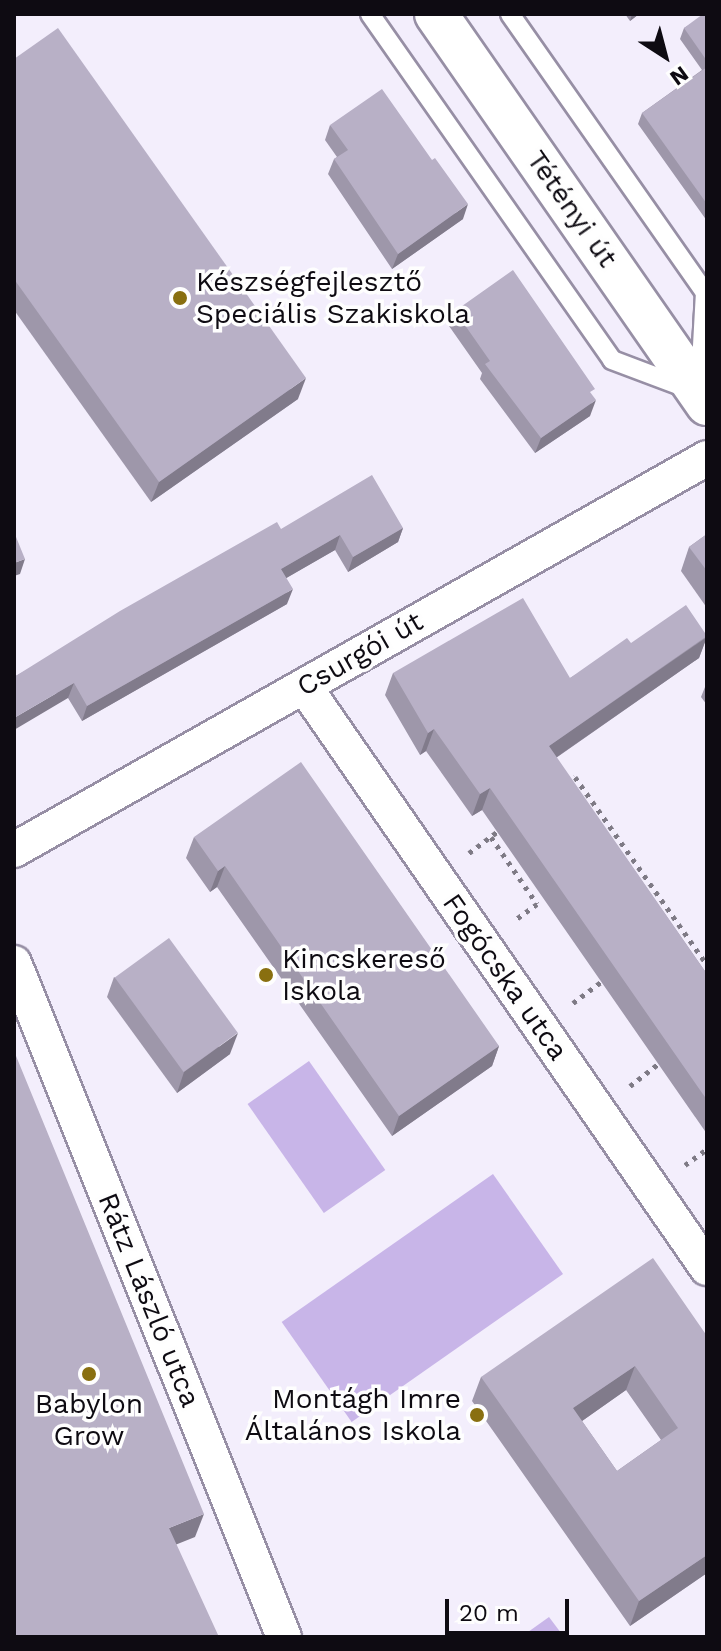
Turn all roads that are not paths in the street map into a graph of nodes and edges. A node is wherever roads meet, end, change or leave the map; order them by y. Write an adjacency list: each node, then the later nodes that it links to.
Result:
1 (370, 14): 6 (lane)
2 (436, 14): 6 (street, Tétényi út)
3 (510, 14): 5 (lane)
4 (707, 260): 5 (lane)
5 (691, 271): 6 (lane)
6 (703, 398)
7 (707, 458): 8 (street, Csurgói út)
8 (304, 686): 9 (street, Csurgói út); 11 (street, Fogócska utca)
9 (14, 850)
10 (14, 963): 12 (street, Rátz László utca)
11 (707, 1268)
12 (284, 1637)

